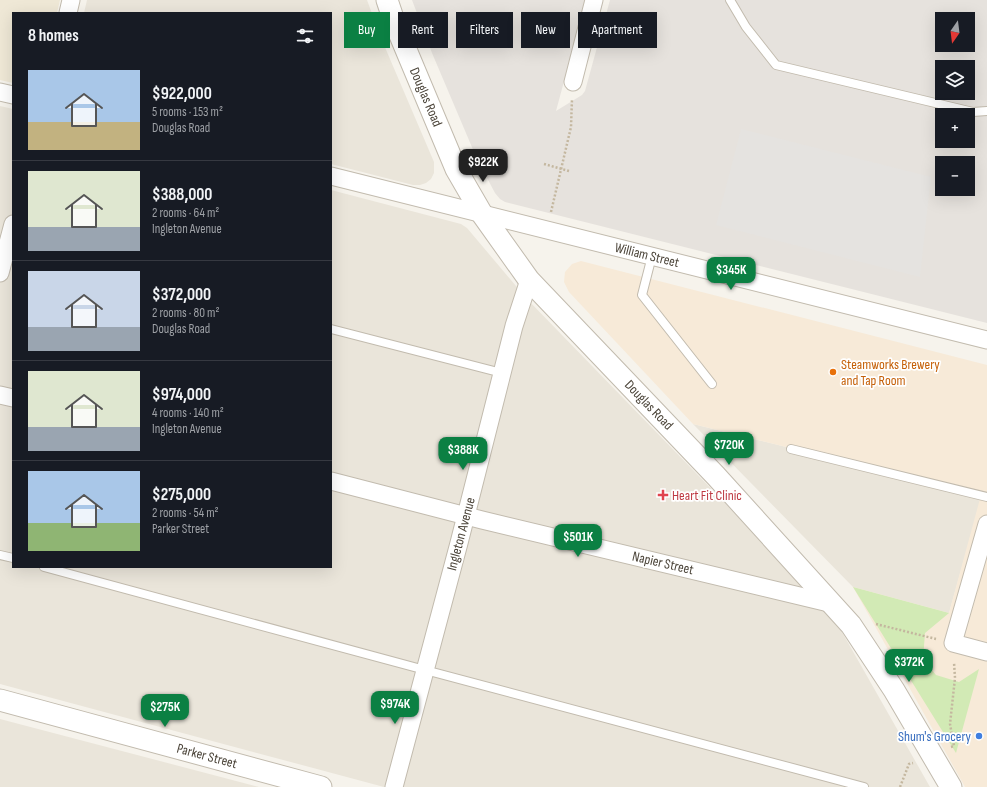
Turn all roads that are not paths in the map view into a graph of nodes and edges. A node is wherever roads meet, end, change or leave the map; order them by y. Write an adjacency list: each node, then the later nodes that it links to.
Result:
1 (71, 0): 5 (street)
2 (387, 0): 11 (street, Douglas Road)
3 (594, 0): 6 (street)
4 (730, 0): 9 (lane)
5 (68, 12)
6 (573, 82)
7 (0, 92): 8 (street)
8 (12, 95)
9 (987, 111)
10 (332, 176): 11 (street, William Street)
11 (482, 214): 14 (street, William Street); 16 (street, Douglas Road)
12 (12, 228): 13 (street)
13 (7, 246): 15 (street)
14 (652, 256): 18 (street, William Street); 20 (lane)
15 (0, 273)
16 (528, 280): 19 (street, Ingleton Avenue); 31 (street, Douglas Road)
17 (332, 329): 19 (lane)
18 (987, 340)
19 (502, 373): 26 (street, Ingleton Avenue)
20 (712, 384)
21 (0, 395): 22 (street)
22 (12, 398)
23 (791, 449): 25 (lane)
24 (332, 481): 26 (street, Napier Street)
25 (987, 497)
26 (465, 516): 31 (street, Napier Street); 33 (street, Ingleton Avenue)
27 (987, 524): 32 (street)
28 (0, 555): 29 (lane)
29 (12, 558)
30 (48, 568): 33 (lane)
31 (833, 604): 38 (street, Douglas Road)
32 (987, 652)
33 (425, 670): 36 (street, Ingleton Avenue); 37 (lane)
34 (0, 700): 35 (street, Parker Street)
35 (321, 787)
36 (394, 787)
37 (864, 787)
38 (951, 787)

